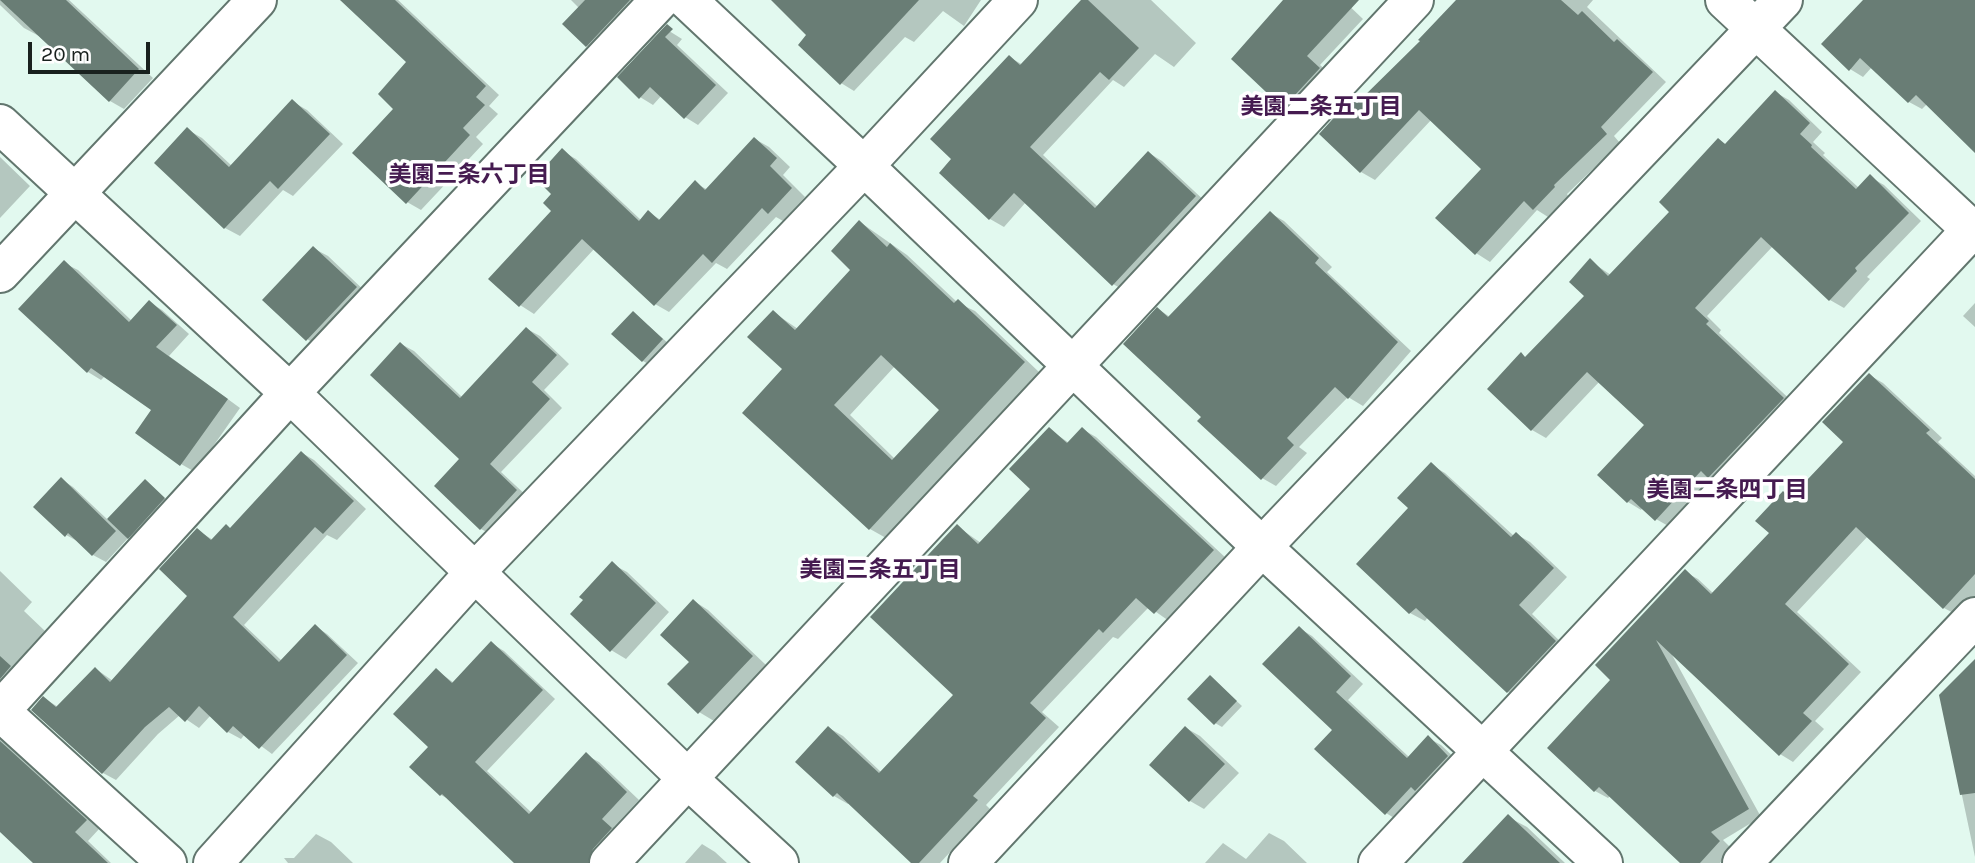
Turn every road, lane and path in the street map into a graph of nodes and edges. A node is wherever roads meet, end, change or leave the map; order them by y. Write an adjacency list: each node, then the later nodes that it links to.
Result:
1 (257, 0): 11 (street)
2 (660, 0): 15 (street)
3 (687, 0): 10 (street)
4 (1018, 0): 10 (street)
5 (1414, 0): 14 (street)
6 (1725, 0): 8 (street)
7 (1783, 0): 8 (street)
8 (1756, 30): 12 (street); 16 (street)
9 (0, 124): 11 (street)
10 (864, 166): 14 (street); 17 (street)
11 (74, 194): 13 (street); 15 (street)
12 (1974, 229): 20 (street)
13 (0, 272)
14 (1072, 366): 16 (street); 21 (street)
15 (290, 393): 17 (street); 19 (street)
16 (1262, 547): 20 (street); 26 (street)
17 (476, 571): 21 (street); 23 (street)
18 (1975, 617): 29 (street)
19 (0, 711): 22 (street)
20 (1484, 753): 27 (street); 28 (street)
21 (688, 779): 24 (street); 25 (street)
22 (167, 863)
23 (213, 863)
24 (609, 863)
25 (779, 863)
26 (968, 863)
27 (1378, 863)
28 (1603, 863)
29 (1742, 863)

